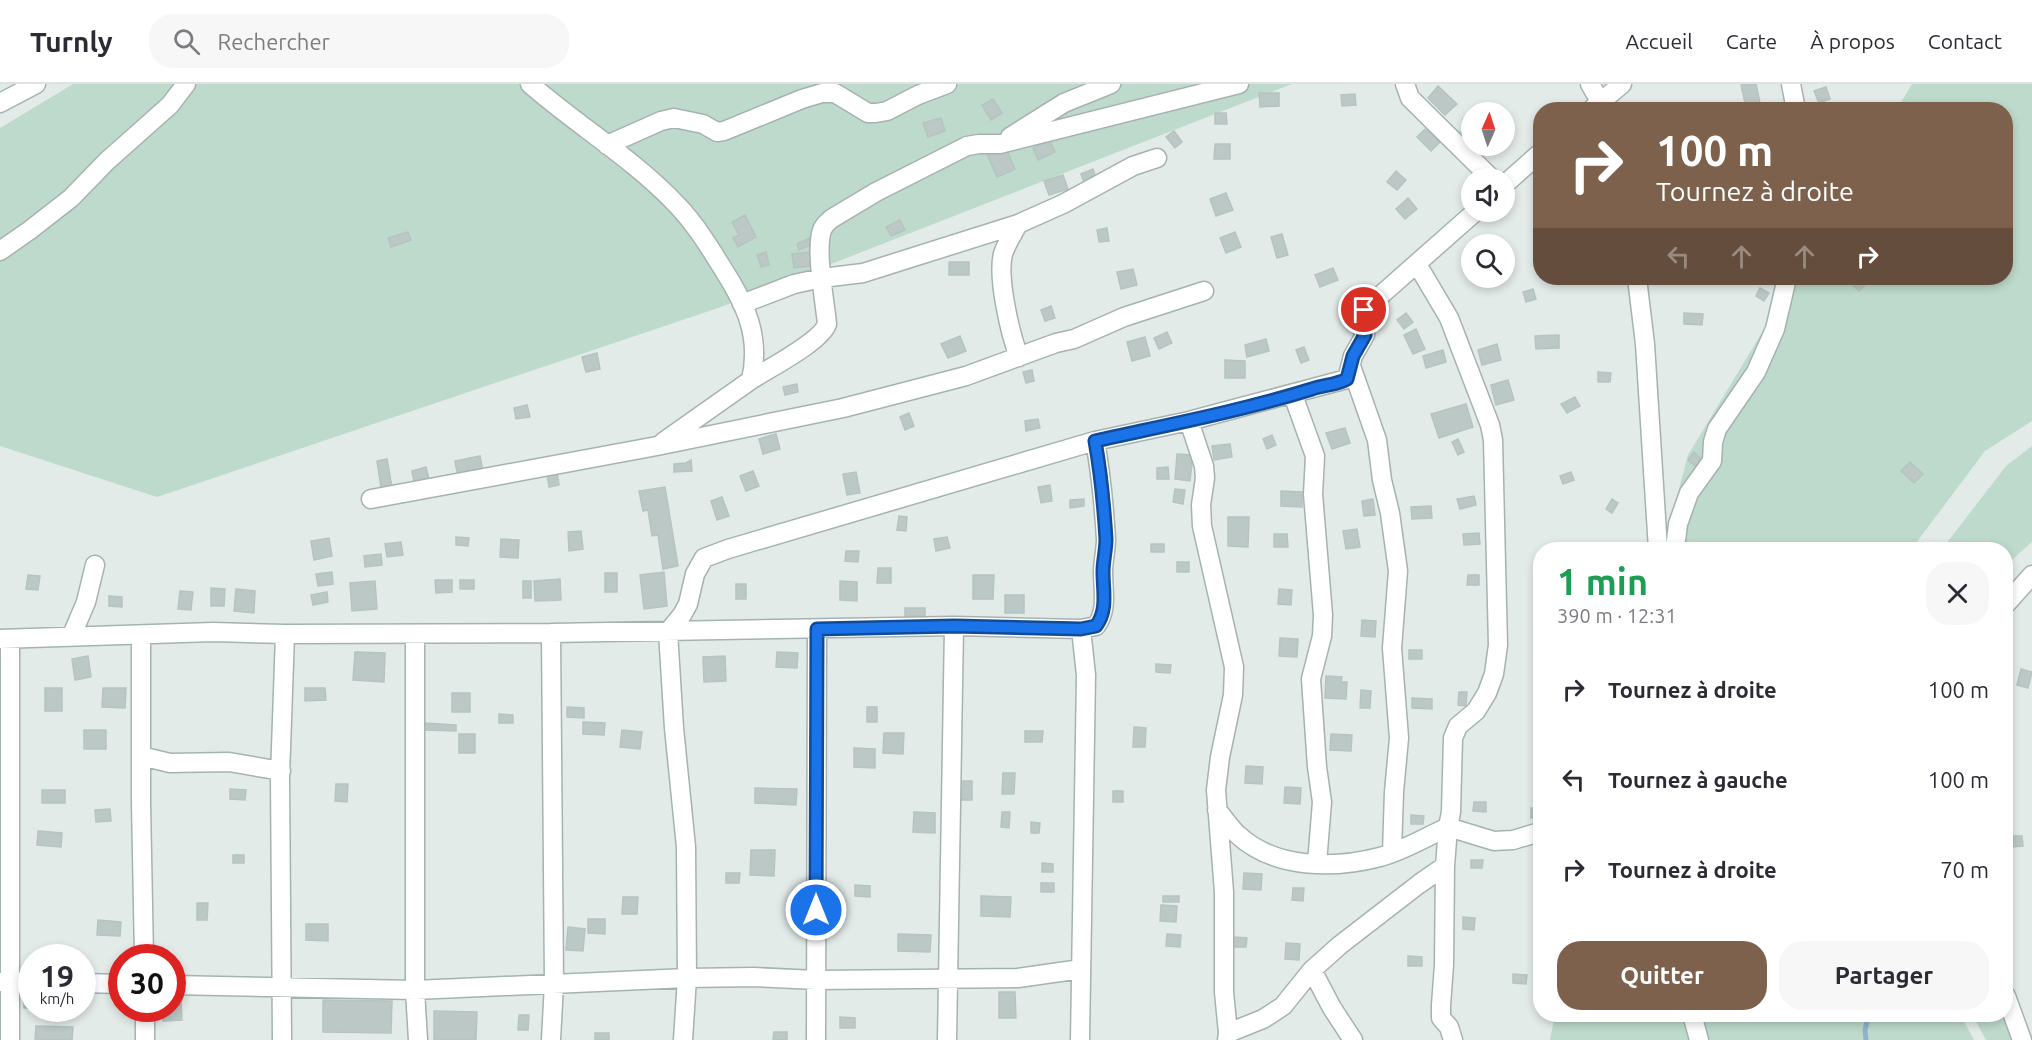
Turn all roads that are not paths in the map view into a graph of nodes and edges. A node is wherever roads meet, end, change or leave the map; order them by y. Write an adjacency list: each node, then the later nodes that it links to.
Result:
1 (36, 84): 14 (street)
2 (186, 84): 23 (street)
3 (530, 84): 15 (street)
4 (947, 84): 15 (street)
5 (1111, 84): 16 (street)
6 (1239, 84): 16 (street)
7 (1405, 84): 19 (street)
8 (1590, 84): 11 (street)
9 (1622, 84): 12 (street)
10 (1791, 84): 13 (street)
11 (1597, 102)
12 (1604, 102)
13 (1794, 102)
14 (0, 103)
15 (607, 144): 29 (street)
16 (1000, 144): 25 (street)
17 (1157, 158): 22 (street)
18 (1533, 159): 20 (street)
19 (1481, 168)
20 (1515, 175)
21 (1464, 222): 24 (street)
22 (1018, 224): 25 (street); 30 (street)
23 (0, 251)
24 (1417, 264): 31 (street); 56 (street)
25 (822, 278): 29 (street); 32 (street)
26 (1638, 285): 38 (street)
27 (1785, 285): 39 (street)
28 (1204, 291): 30 (street)
29 (742, 304): 32 (street)
30 (1019, 357): 36 (street)
31 (1351, 366): 33 (street); 58 (street)
32 (751, 380): 36 (street)
33 (1293, 395): 34 (street); 59 (street)
34 (1189, 421): 35 (street); 55 (street)
35 (1095, 441): 45 (street); 46 (street)
36 (657, 446): 37 (street)
37 (371, 499)
38 (1658, 542)
39 (1676, 542)
40 (95, 565): 50 (street)
41 (2032, 575): 42 (street)
42 (2013, 596)
43 (954, 626): 44 (street); 45 (street); 64 (street)
44 (817, 629): 46 (street); 66 (street)
45 (1081, 629): 62 (street)
46 (668, 632): 47 (street); 65 (street)
47 (551, 633): 49 (street); 68 (street)
48 (285, 634): 49 (street); 51 (street); 54 (street)
49 (415, 634): 71 (street)
50 (72, 635): 51 (street); 52 (street)
51 (141, 635): 53 (street)
52 (5, 639): 67 (street)
53 (141, 756): 54 (street); 61 (street)
54 (281, 771): 70 (street)
55 (1217, 810): 59 (street); 75 (street)
56 (1448, 827): 57 (street); 58 (street); 60 (street)
57 (1533, 834)
58 (1392, 852): 59 (street)
59 (1317, 863)
60 (1445, 866): 63 (street); 86 (street)
61 (144, 944)
62 (1081, 969): 64 (street); 84 (street)
63 (1312, 970): 75 (street); 85 (street)
64 (948, 977): 66 (street); 83 (street)
65 (687, 978): 66 (street); 68 (street); 81 (street)
66 (816, 980): 82 (street)
67 (4, 982): 76 (street)
68 (554, 984): 71 (street); 80 (street)
69 (186, 985): 70 (street)
70 (282, 987): 71 (street); 78 (street)
71 (415, 990): 79 (street)
72 (2013, 1015): 88 (street)
73 (144, 1022): 77 (street)
74 (1694, 1022): 87 (street)
75 (1227, 1036)
76 (10, 1040)
77 (145, 1040)
78 (282, 1040)
79 (418, 1040)
80 (551, 1040)
81 (683, 1040)
82 (816, 1040)
83 (947, 1040)
84 (1080, 1040)
85 (1353, 1040)
86 (1453, 1040)
87 (1699, 1040)
88 (2022, 1040)

